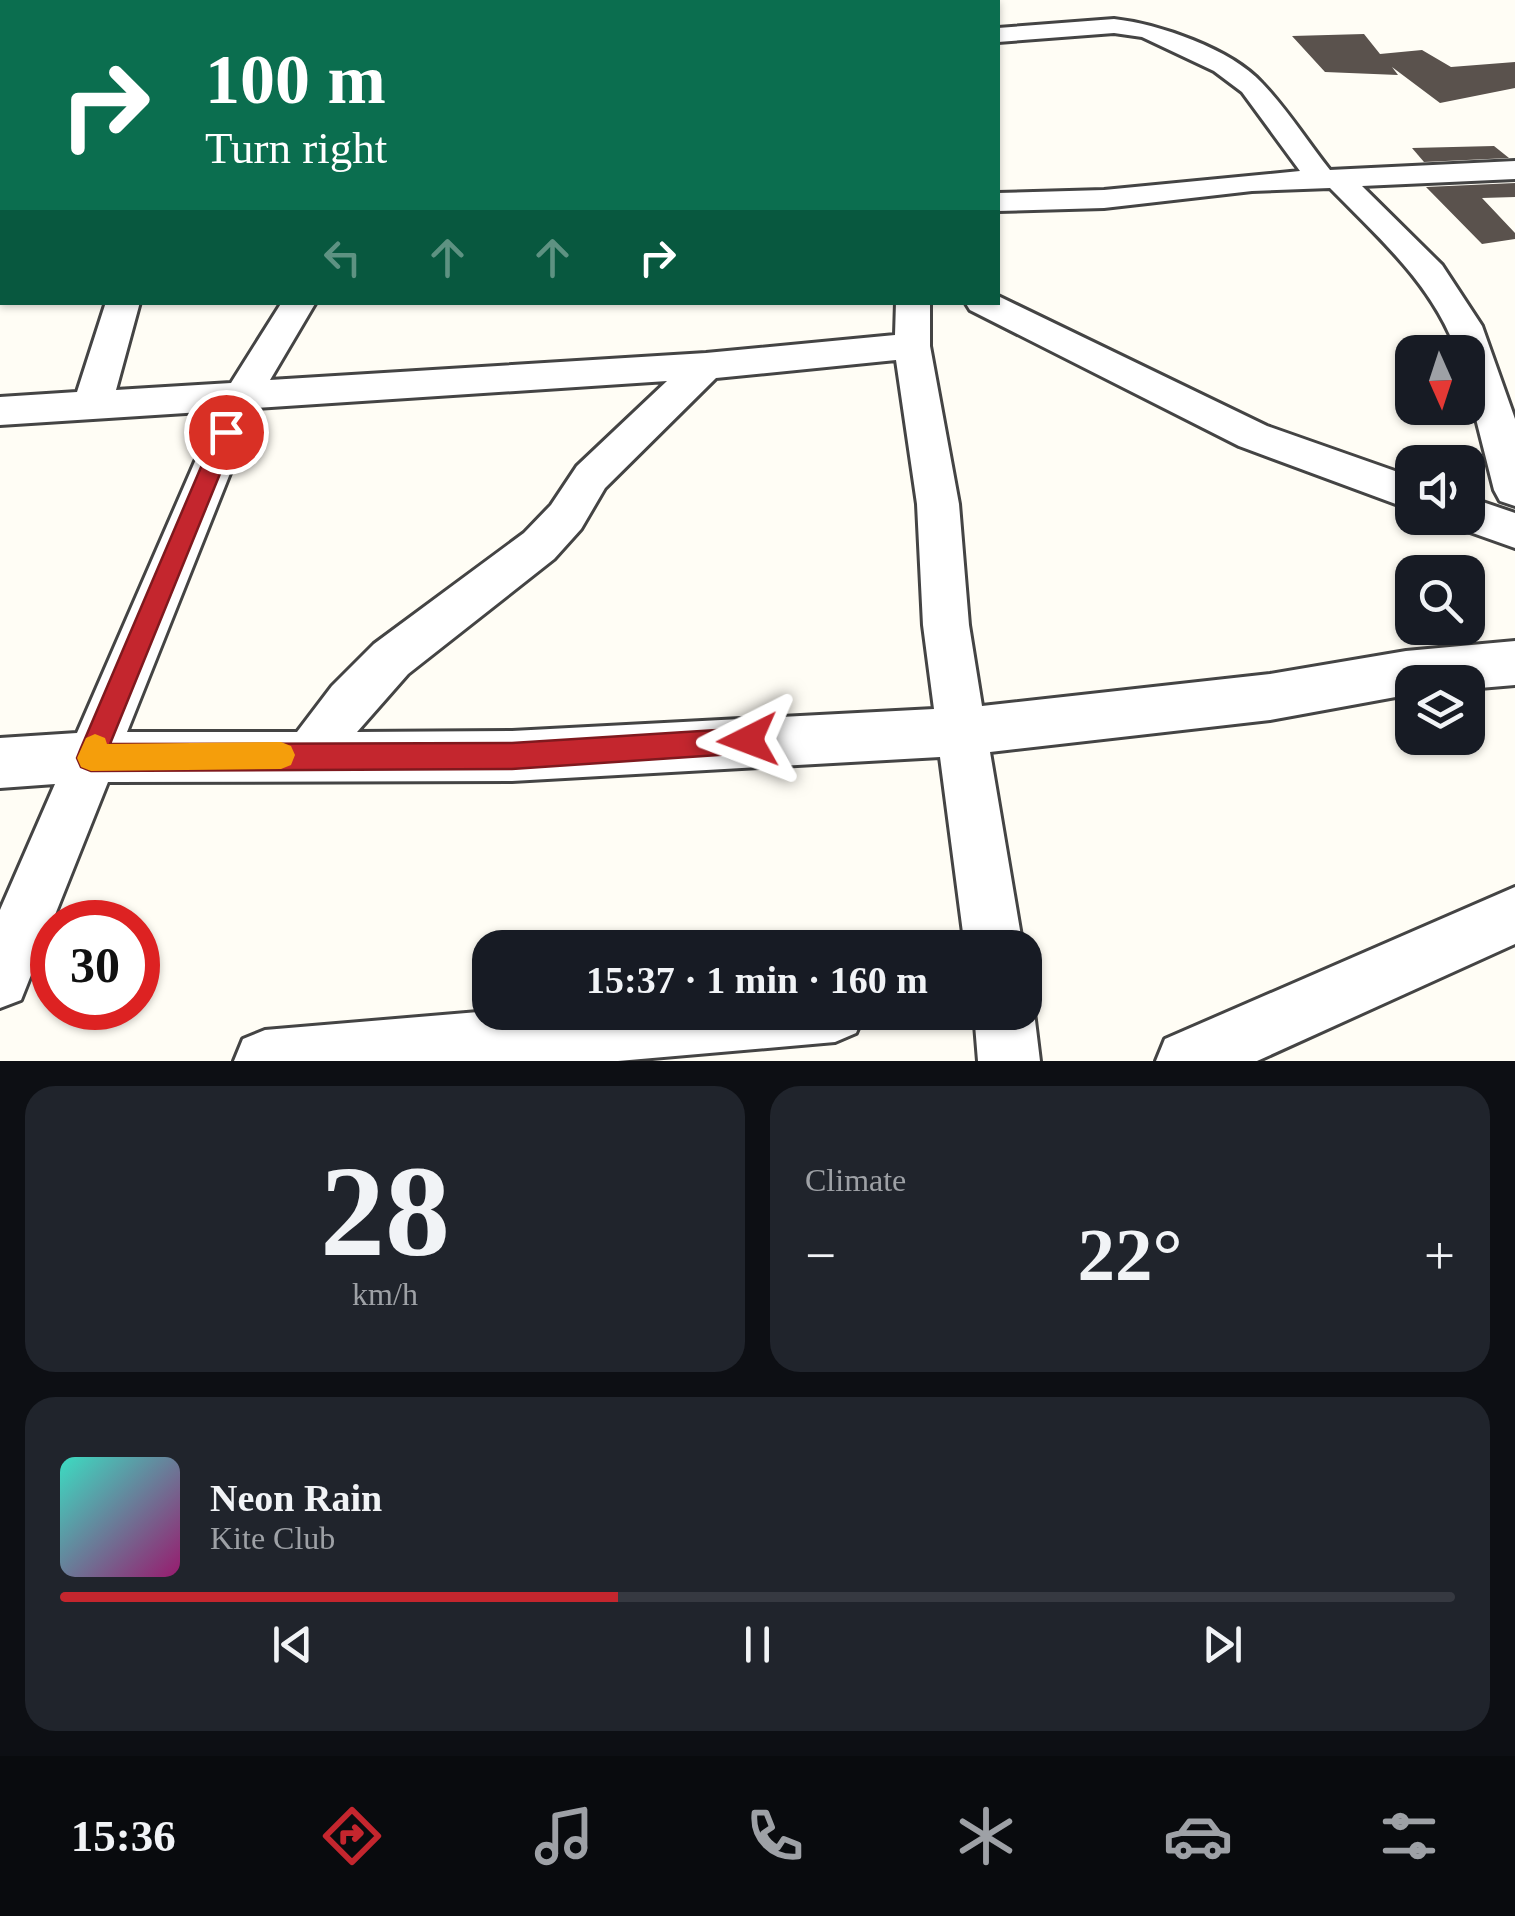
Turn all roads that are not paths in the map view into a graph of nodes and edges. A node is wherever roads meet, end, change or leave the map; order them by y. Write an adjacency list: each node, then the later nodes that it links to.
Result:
1 (1000, 35): 3 (street)
2 (1515, 170): 3 (street)
3 (1331, 180): 4 (street); 14 (street)
4 (1000, 202)
5 (123, 305): 11 (street)
6 (297, 305): 10 (street)
7 (988, 305): 13 (street)
8 (912, 324): 9 (street); 18 (street)
9 (706, 366): 10 (street); 19 (street)
10 (242, 396): 11 (street); 20 (street)
11 (92, 406): 12 (street)
12 (0, 412)
13 (1395, 488)
14 (1515, 490)
15 (1485, 520): 16 (street)
16 (1515, 531)
17 (1515, 663): 18 (street)
18 (960, 732): 19 (street); 23 (street)
19 (311, 755): 20 (street)
20 (91, 758): 21 (street); 24 (street)
21 (0, 764)
22 (1515, 915): 29 (street)
23 (991, 930)
24 (0, 979)
25 (626, 1030): 27 (street)
26 (1006, 1030): 28 (street)
27 (265, 1061)
28 (1009, 1061)
29 (1187, 1061)

